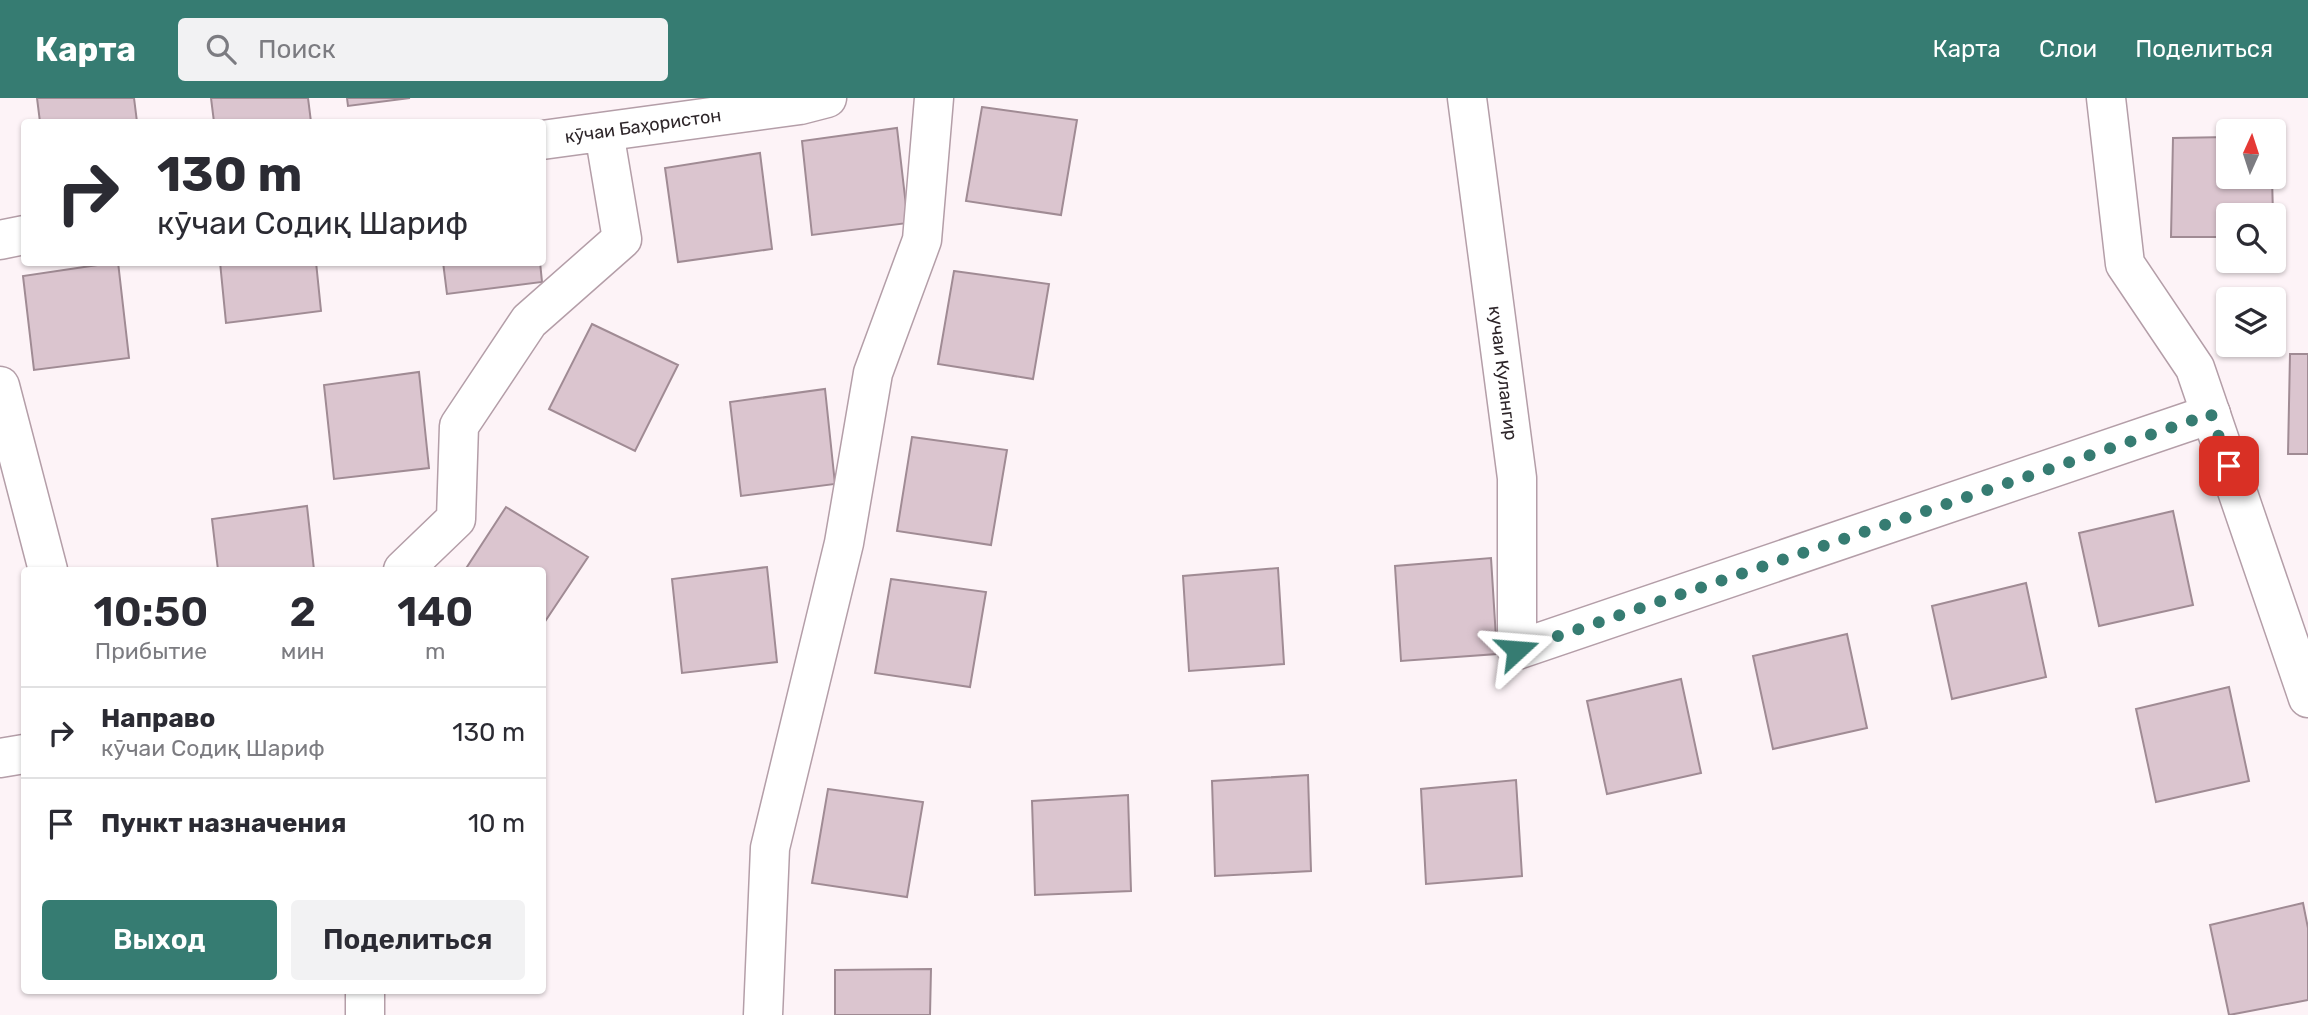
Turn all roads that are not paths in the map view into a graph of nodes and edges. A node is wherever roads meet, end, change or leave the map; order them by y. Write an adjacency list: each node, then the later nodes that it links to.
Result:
1 (827, 98): 5 (street, кӯчаи Баҳористон)
2 (934, 98): 18 (street)
3 (1467, 98): 10 (street, кучаи Кулангир)
4 (2106, 98): 10 (street)
5 (604, 132): 6 (street, кӯчаи Баҳористон); 12 (street)
6 (546, 139)
7 (21, 236): 8 (street)
8 (0, 240)
9 (0, 386): 11 (street)
10 (2211, 414): 13 (street)
11 (47, 567)
12 (406, 567)
13 (2308, 698)
14 (21, 754): 15 (street)
15 (0, 758)
16 (365, 994): 17 (street)
17 (365, 1015)
18 (764, 1015)

